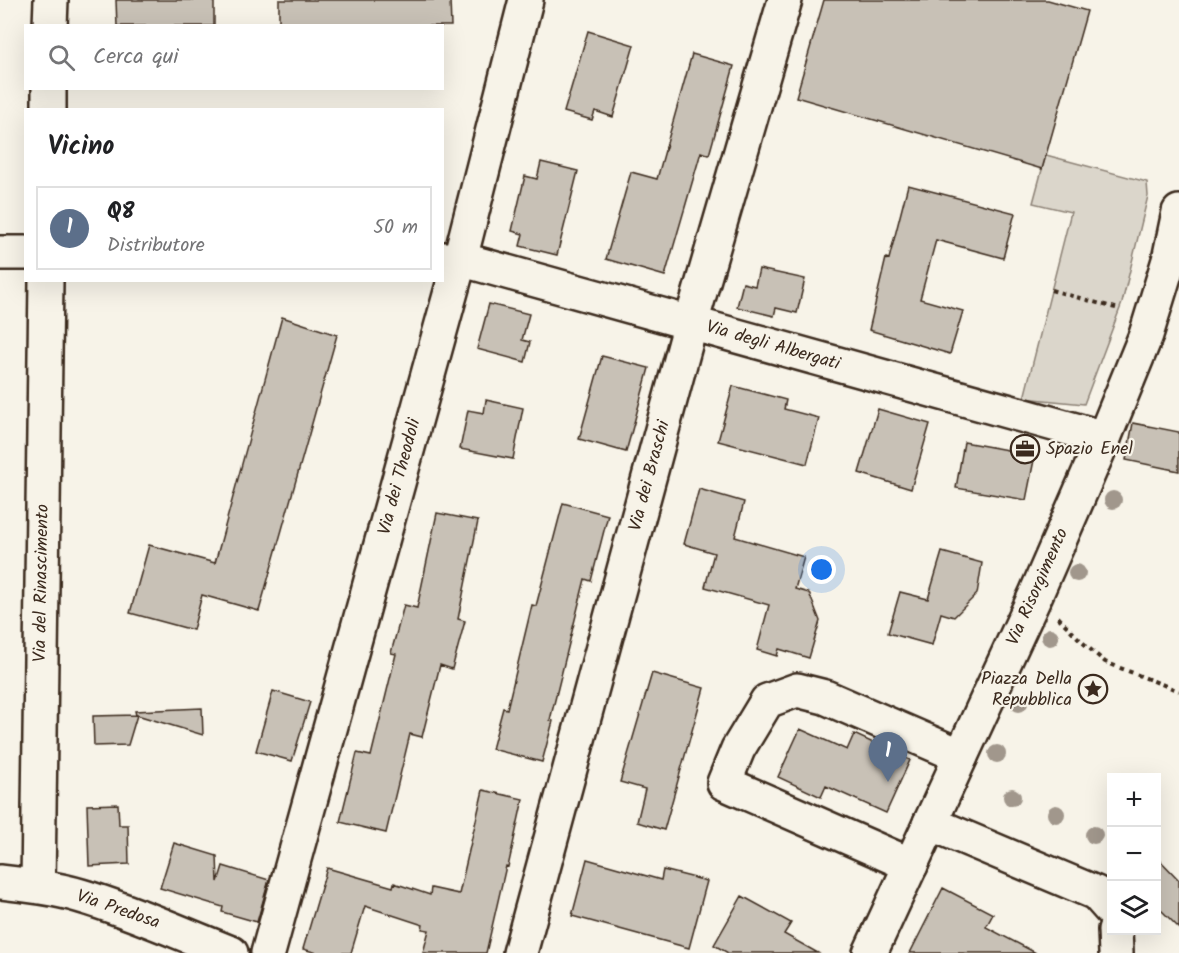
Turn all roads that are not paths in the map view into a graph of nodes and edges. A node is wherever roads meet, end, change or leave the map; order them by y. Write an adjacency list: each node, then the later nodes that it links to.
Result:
1 (51, 0): 4 (street)
2 (526, 0): 10 (street, Via dei Theodoli)
3 (785, 0): 12 (street, Via dei Braschi)
4 (50, 24)
5 (49, 90): 6 (street)
6 (49, 108)
7 (1179, 212): 13 (street, Via Risorgimento)
8 (0, 253): 9 (street)
9 (24, 253)
10 (451, 259): 12 (street, Via degli Albergati); 22 (street, Via dei Theodoli)
11 (46, 282): 18 (street, Via del Rinascimento)
12 (691, 323): 13 (street, Via degli Albergati); 23 (street, Via dei Braschi)
13 (1104, 438): 14 (street, Via Risorgimento)
14 (961, 756): 15 (street, Via Risorgimento); 16 (street)
15 (930, 823): 16 (street, Via Risorgimento); 19 (street)
16 (911, 865): 24 (street, Via Risorgimento)
17 (0, 882): 18 (street, Via Predosa)
18 (38, 886): 21 (street, Via Predosa)
19 (1107, 905)
20 (1115, 935): 25 (street)
21 (220, 951)
22 (268, 953)
23 (520, 953)
24 (870, 953)
25 (1116, 953)

